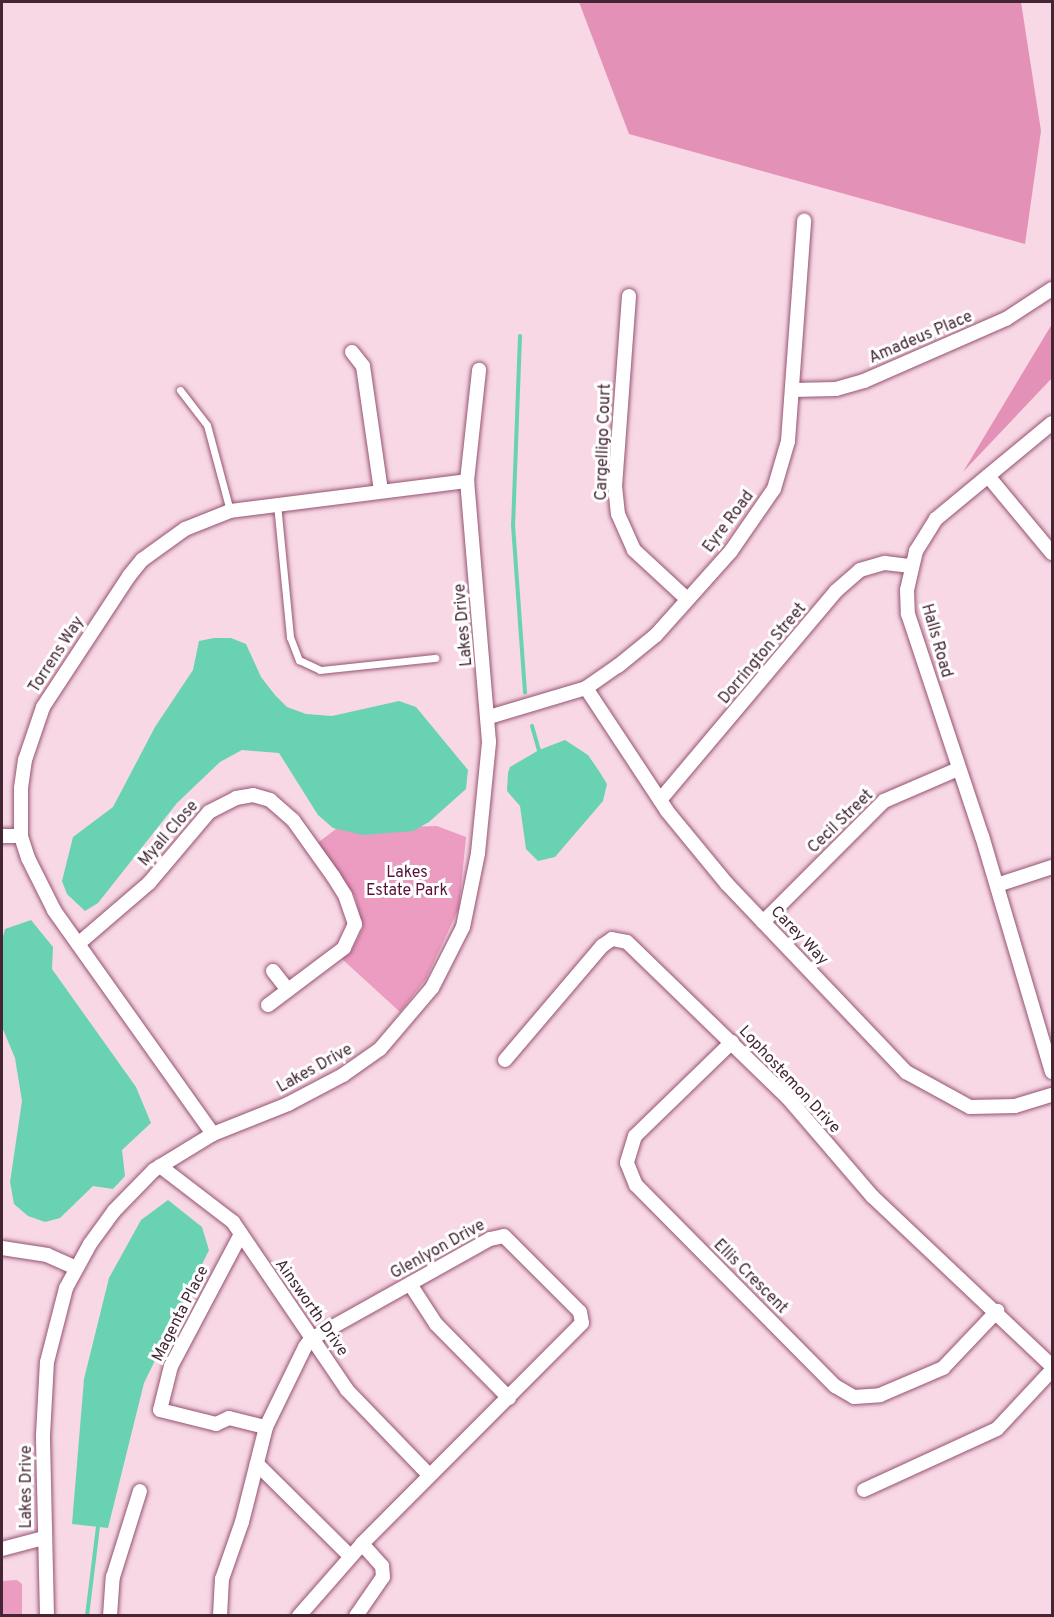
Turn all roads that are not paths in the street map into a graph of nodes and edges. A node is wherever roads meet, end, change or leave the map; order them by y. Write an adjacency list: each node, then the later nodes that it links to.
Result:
1 (804, 221): 7 (street, Eyre Road)
2 (1053, 289): 7 (street, Amadeus Place)
3 (629, 296): 16 (street, Cargelligo Court)
4 (352, 352): 11 (street)
5 (479, 370): 10 (street, Lakes Drive)
6 (180, 390): 13 (lane)
7 (793, 390): 16 (street, Eyre Road)
8 (1053, 423): 9 (street, Halls Road)
9 (988, 476): 14 (street); 15 (street, Halls Road)
10 (467, 481): 11 (street, Torrens Way); 19 (street, Lakes Drive)
11 (381, 491): 12 (street, Torrens Way)
12 (277, 504): 13 (street, Torrens Way); 17 (lane)
13 (230, 511): 23 (street, Torrens Way)
14 (1053, 553)
15 (910, 566): 20 (street, Halls Road); 21 (street, Dorrington Street)
16 (687, 599): 18 (street, Eyre Road)
17 (435, 658)
18 (586, 688): 19 (street, Eyre Road); 21 (street, Carey Way)
19 (489, 717): 35 (street, Lakes Drive)
20 (958, 769): 25 (street, Halls Road); 26 (street, Cecil Street)
21 (660, 800): 26 (street, Carey Way)
22 (2, 836): 23 (street)
23 (21, 836): 27 (street, Torrens Way)
24 (1053, 867): 25 (street)
25 (997, 885): 33 (street, Halls Road)
26 (763, 922): 34 (street, Carey Way)
27 (78, 944): 29 (street, Myall Close); 35 (street, Torrens Way)
28 (273, 971): 29 (street)
29 (288, 990): 30 (street, Myall Close)
30 (268, 1005)
31 (732, 1042): 32 (street, Lophostemon Drive); 41 (street, Lophostemon Drive); 41 (street, Ellis Crescent)
32 (505, 1060)
33 (1053, 1072)
34 (1053, 1095)
35 (213, 1134): 36 (street, Lakes Drive)
36 (160, 1166): 37 (street, Ainsworth Drive); 39 (street, Lakes Drive)
37 (241, 1234): 42 (street, Ainsworth Drive); 45 (street, Magenta Place)
38 (2, 1248): 39 (street)
39 (75, 1268): 50 (street, Lakes Drive)
40 (410, 1284): 42 (street, Glenlyon Drive); 44 (street); 44 (street, Glenlyon Drive)
41 (997, 1311): 43 (street, Lophostemon Drive)
42 (311, 1339): 45 (street); 47 (street, Ainsworth Drive)
43 (1053, 1368): 48 (street)
44 (509, 1398): 47 (street, Glenlyon Drive)
45 (266, 1427): 46 (street)
46 (257, 1464): 53 (street); 56 (street)
47 (429, 1475): 51 (street, Glenlyon Drive)
48 (864, 1490)
49 (140, 1491): 55 (street)
50 (44, 1538): 52 (street); 54 (street, Lakes Drive)
51 (362, 1544): 53 (street, Glenlyon Drive); 58 (street)
52 (2, 1550)
53 (350, 1557): 57 (street, Glenlyon Drive)
54 (47, 1616)
55 (110, 1616)
56 (220, 1616)
57 (299, 1616)
58 (356, 1616)

